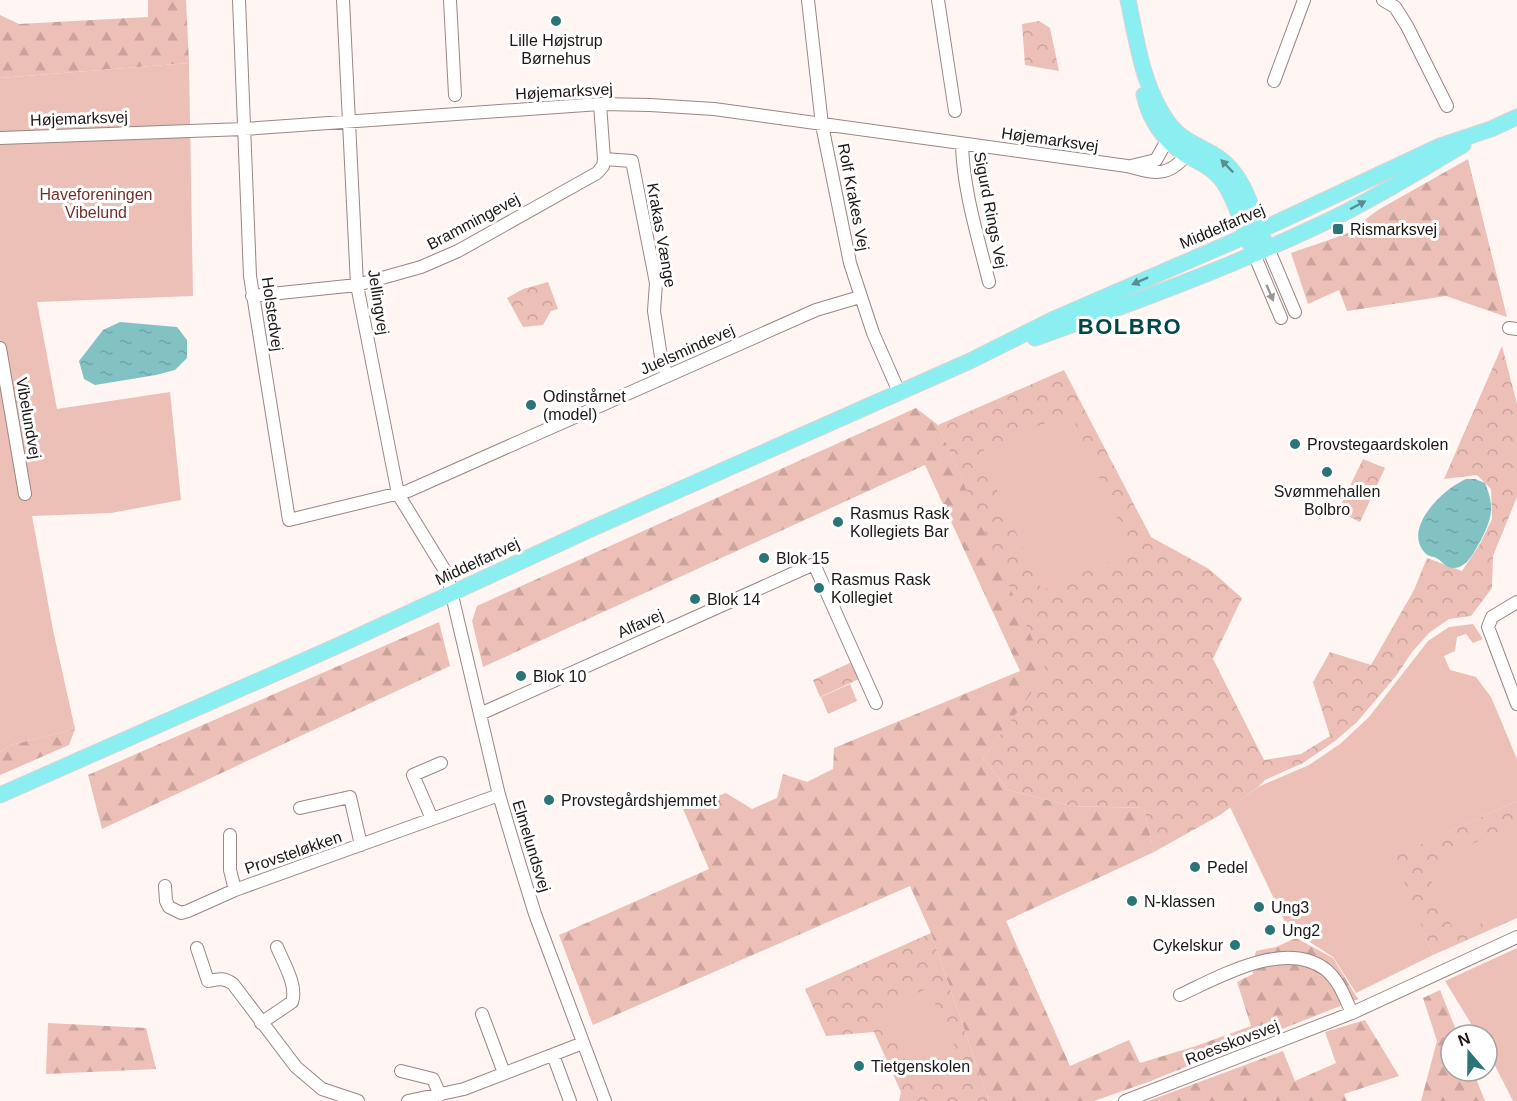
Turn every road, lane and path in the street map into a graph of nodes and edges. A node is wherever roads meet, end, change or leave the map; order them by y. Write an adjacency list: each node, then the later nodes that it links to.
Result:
1 (239, 0): 18 (street, Holstedvej)
2 (343, 0): 16 (street, Jellingvej)
3 (450, 0): 11 (street)
4 (808, 0): 17 (street, Rolf Krakes Vej)
5 (938, 0): 14 (street)
6 (1128, 0): 22 (main road)
7 (1304, 0): 10 (street)
8 (1383, 0): 9 (street)
9 (1399, 4): 13 (street)
10 (1274, 81)
11 (455, 95)
12 (600, 104): 16 (street, Højemarksvej); 17 (street, Højemarksvej); 24 (street)
13 (1448, 106)
14 (955, 111)
15 (1517, 117): 19 (main road, Middelfartvej)
16 (349, 122): 18 (street, Højemarksvej); 28 (street, Jellingvej)
17 (822, 125): 21 (street, Højemarksvej); 30 (street, Rolf Krakes Vej)
18 (244, 129): 20 (street, Højemarksvej); 29 (street, Holstedvej)
19 (1491, 129): 23 (main road, Middelfartvej); 26 (main road, Middelfartvej, one-way to 19)
20 (0, 138)
21 (962, 144): 25 (street, Højemarksvej); 27 (street, Sigurd Rings Vej)
22 (1183, 145): 25 (street, Højemarksvej); 25 (street, Højemarksvej); 26 (main road)
23 (1440, 146): 26 (main road, Middelfartvej); 26 (main road)
24 (604, 159): 28 (street, Brammingevej); 35 (street, Krakas Vænge)
25 (1127, 166)
26 (1257, 238): 31 (street); 32 (street, one-way to 32); 34 (main road, Middelfartvej, one-way to 34); 34 (main road, Middelfartvej)
27 (989, 282)
28 (357, 285): 29 (street, Brammingevej); 38 (street, Jellingvej)
29 (252, 296): 38 (street, Holstedvej)
30 (860, 297): 35 (street, Juelsmindevej); 36 (street, Rolf Krakes Vej)
31 (1295, 312)
32 (1281, 318)
33 (0, 348): 37 (street, Vibelundvej)
34 (970, 361): 36 (main road, Middelfartvej)
35 (667, 376): 38 (street, Juelsmindevej)
36 (900, 392): 39 (main road, Middelfartvej)
37 (25, 494)
38 (398, 494): 39 (street, Jellingvej)
39 (452, 592): 43 (street, Elmelundsvej); 45 (main road, Middelfartvej)
40 (1517, 602): 42 (street)
41 (876, 703): 43 (street, Alfavej)
42 (1517, 704)
43 (480, 714): 46 (street, Elmelundsvej)
44 (441, 763): 48 (street)
45 (0, 795)
46 (499, 795): 48 (street, Provsteløkken); 60 (street, Elmelundsvej)
47 (300, 808): 50 (street, Provsteløkken)
48 (432, 819): 50 (street, Provsteløkken)
49 (230, 835): 52 (street, Provsteløkken)
50 (361, 845): 52 (street, Provsteløkken)
51 (165, 886): 52 (street, Provsteløkken)
52 (236, 890)
53 (1517, 938): 57 (street, Roesskovsvej)
54 (278, 946): 59 (street)
55 (197, 948): 59 (street)
56 (1180, 995): 57 (street)
57 (1352, 1013): 70 (street, Roesskovsvej)
58 (482, 1014): 63 (street)
59 (261, 1023): 66 (street)
60 (583, 1043): 61 (street); 69 (street, Elmelundsvej)
61 (553, 1055): 63 (street); 68 (street)
62 (401, 1071): 64 (street)
63 (504, 1073): 64 (street)
64 (440, 1095): 65 (street)
65 (423, 1100): 67 (street)
66 (358, 1101)
67 (408, 1101)
68 (570, 1101)
69 (605, 1101)
70 (1125, 1101)

